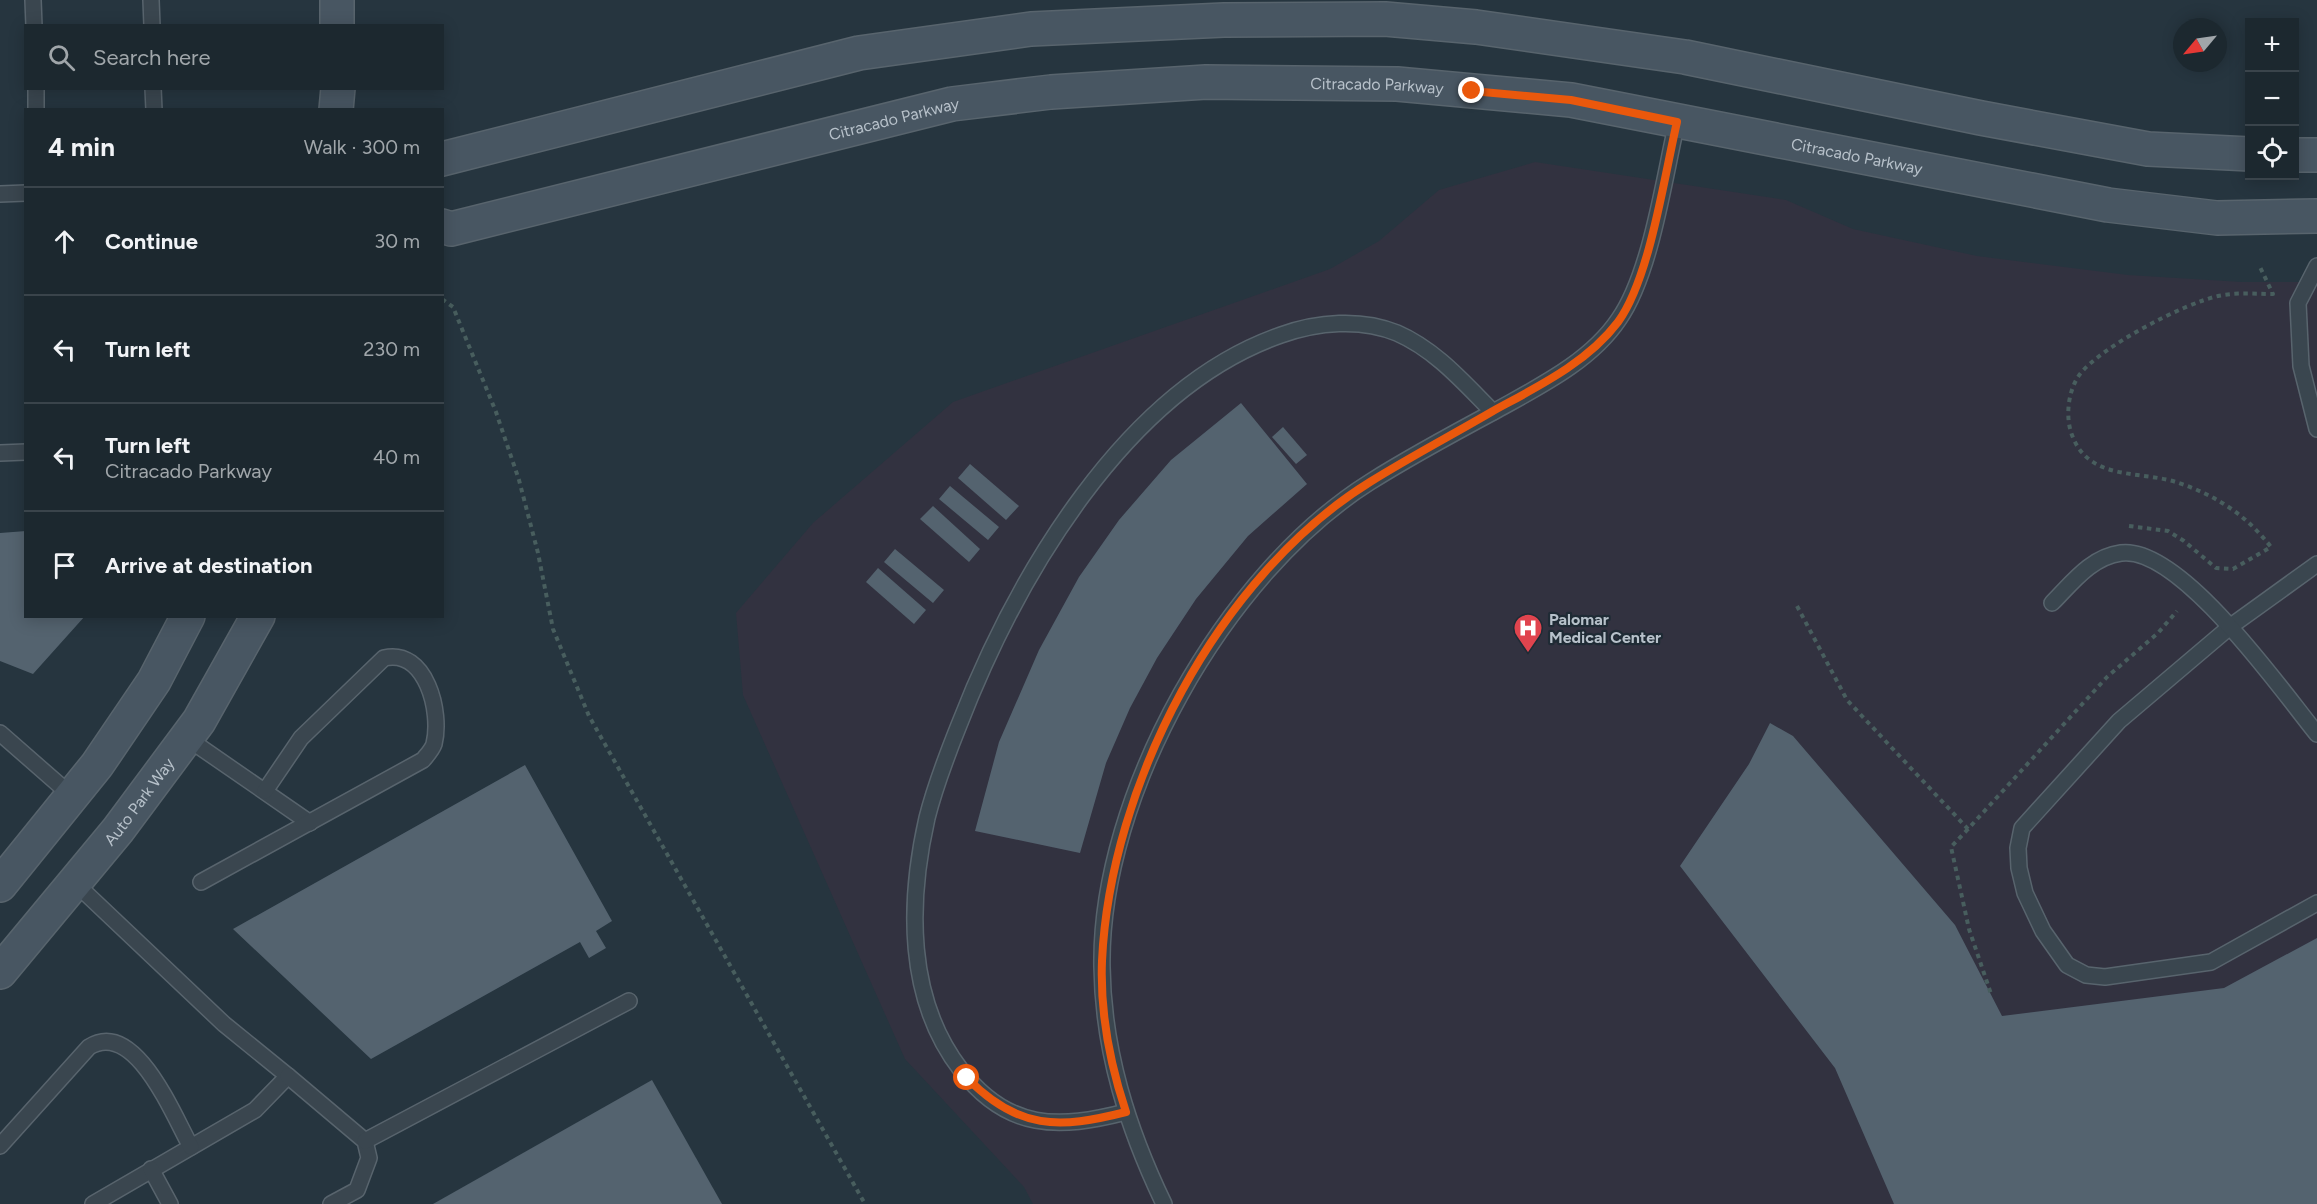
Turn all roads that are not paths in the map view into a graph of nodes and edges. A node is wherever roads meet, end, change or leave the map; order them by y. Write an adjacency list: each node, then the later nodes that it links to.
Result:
1 (33, 0): 4 (lane)
2 (152, 0): 5 (lane)
3 (337, 0): 6 (main road)
4 (34, 24)
5 (152, 24)
6 (338, 24)
7 (36, 90): 10 (lane)
8 (153, 90): 11 (lane)
9 (338, 90): 12 (main road)
10 (36, 108)
11 (154, 108)
12 (336, 108)
13 (1677, 122): 20 (main road, Citracado Parkway); 21 (main road, Citracado Parkway); 23 (lane)
14 (2245, 154): 17 (main road)
15 (2299, 155): 16 (main road)
16 (2317, 155)
17 (444, 158)
18 (24, 193): 19 (lane)
19 (0, 194)
20 (2317, 216)
21 (444, 227)
22 (2317, 266): 24 (lane)
23 (1493, 411): 45 (lane); 45 (lane)
24 (2317, 429)
25 (24, 452): 26 (lane)
26 (0, 453)
27 (2317, 564): 31 (lane)
28 (2052, 603): 31 (lane)
29 (187, 618): 36 (main road)
30 (257, 618): 34 (main road, Auto Park Way)
31 (2230, 626): 33 (lane); 41 (lane)
32 (0, 733): 36 (lane)
33 (2317, 734)
34 (187, 738): 35 (lane); 39 (main road, Auto Park Way)
35 (265, 791): 37 (lane); 37 (lane)
36 (72, 796): 38 (main road)
37 (310, 823): 40 (lane)
38 (2, 878)
39 (74, 882): 42 (main road, Auto Park Way); 44 (lane)
40 (201, 882)
41 (2317, 903)
42 (0, 972)
43 (629, 1001): 46 (lane)
44 (288, 1076): 46 (lane); 48 (lane)
45 (1126, 1112): 53 (lane)
46 (365, 1141): 52 (lane)
47 (0, 1146): 48 (lane)
48 (191, 1147): 49 (lane)
49 (150, 1170): 50 (lane); 51 (lane)
50 (93, 1204)
51 (170, 1204)
52 (331, 1204)
53 (1164, 1204)

